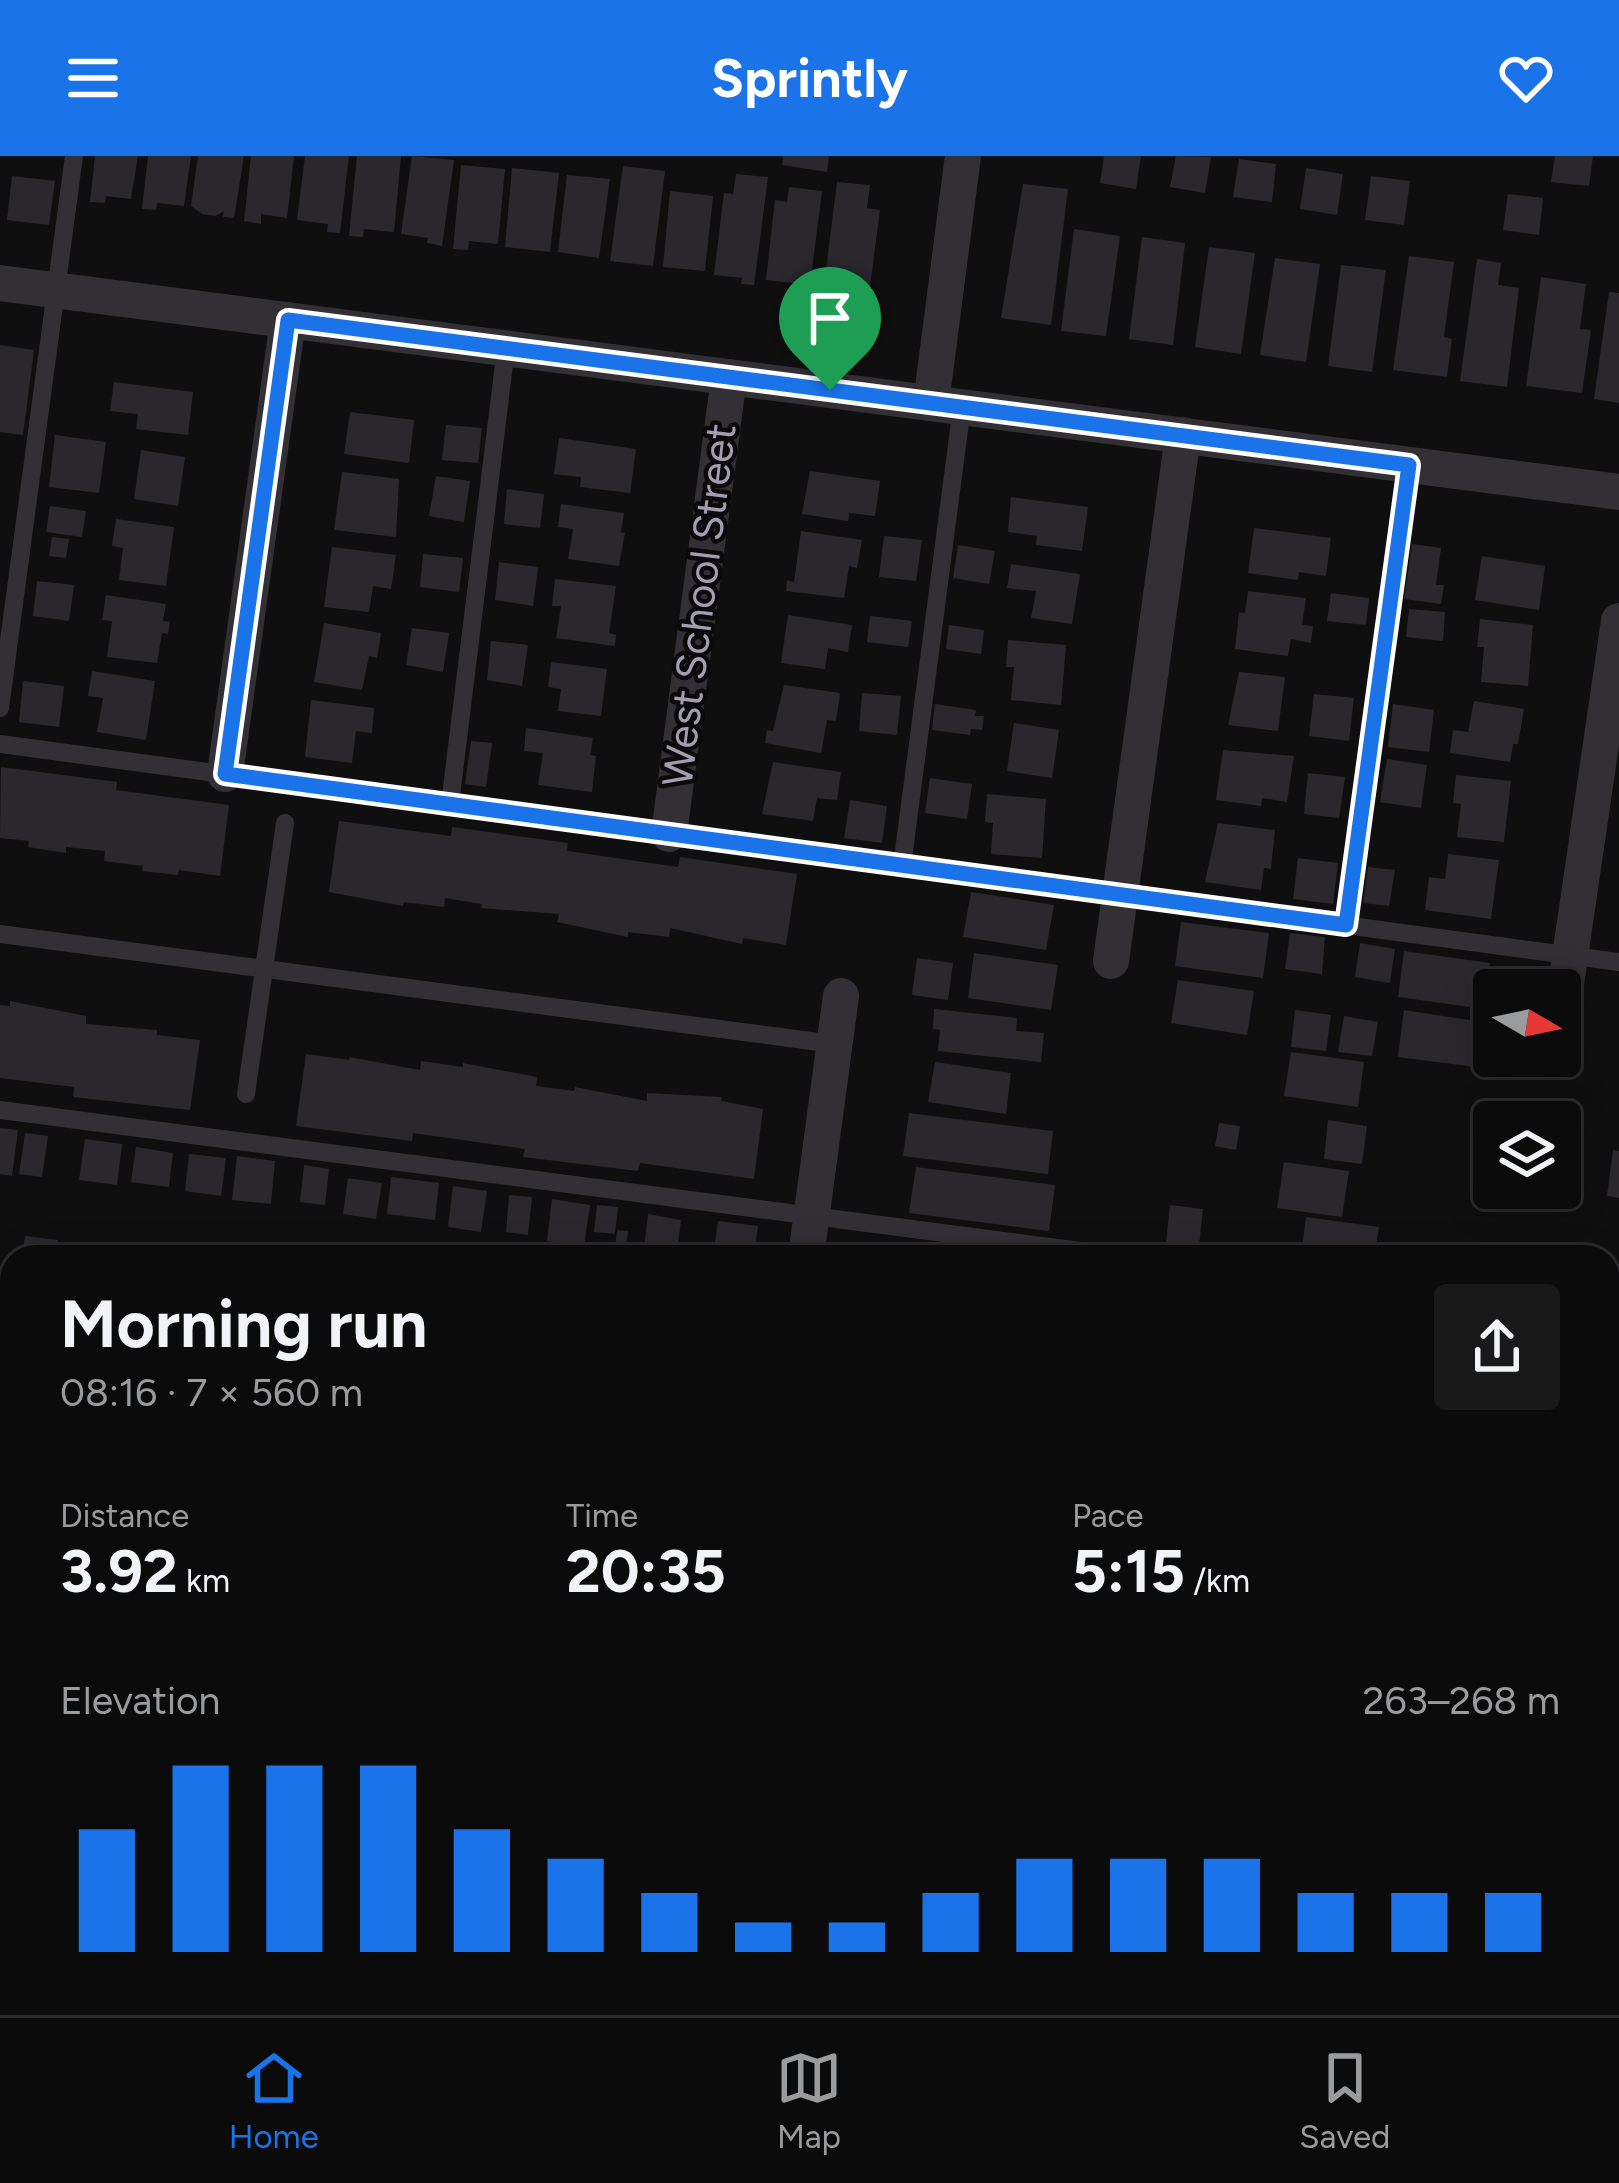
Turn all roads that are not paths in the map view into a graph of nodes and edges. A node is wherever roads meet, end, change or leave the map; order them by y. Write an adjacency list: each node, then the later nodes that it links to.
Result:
1 (74, 156): 4 (lane)
2 (963, 156): 8 (street)
3 (0, 283): 4 (street)
4 (56, 290): 5 (street); 13 (lane)
5 (288, 320): 6 (street); 15 (street)
6 (506, 348): 7 (street); 16 (lane)
7 (729, 376): 8 (street); 18 (street, West School Street)
8 (946, 405): 9 (street); 19 (lane)
9 (1183, 435): 10 (street); 20 (street)
10 (1409, 465): 11 (street); 21 (lane)
11 (1619, 492)
12 (1619, 621): 23 (street)
13 (0, 708)
14 (0, 744): 15 (lane)
15 (225, 774): 16 (lane)
16 (450, 805): 18 (lane)
17 (285, 823): 26 (lane)
18 (669, 834): 19 (lane)
19 (902, 866): 20 (lane)
20 (1120, 895): 21 (lane); 24 (street)
21 (1346, 925): 23 (lane)
22 (0, 934): 26 (lane)
23 (1571, 956): 25 (lane); 27 (street)
24 (1111, 961)
25 (1619, 962)
26 (264, 969): 29 (lane); 30 (lane)
27 (1569, 969)
28 (841, 996): 29 (street)
29 (834, 1044): 32 (street)
30 (246, 1094)
31 (0, 1110): 32 (lane)
32 (812, 1216): 33 (street); 34 (lane)
33 (808, 1245)
34 (1035, 1245)

